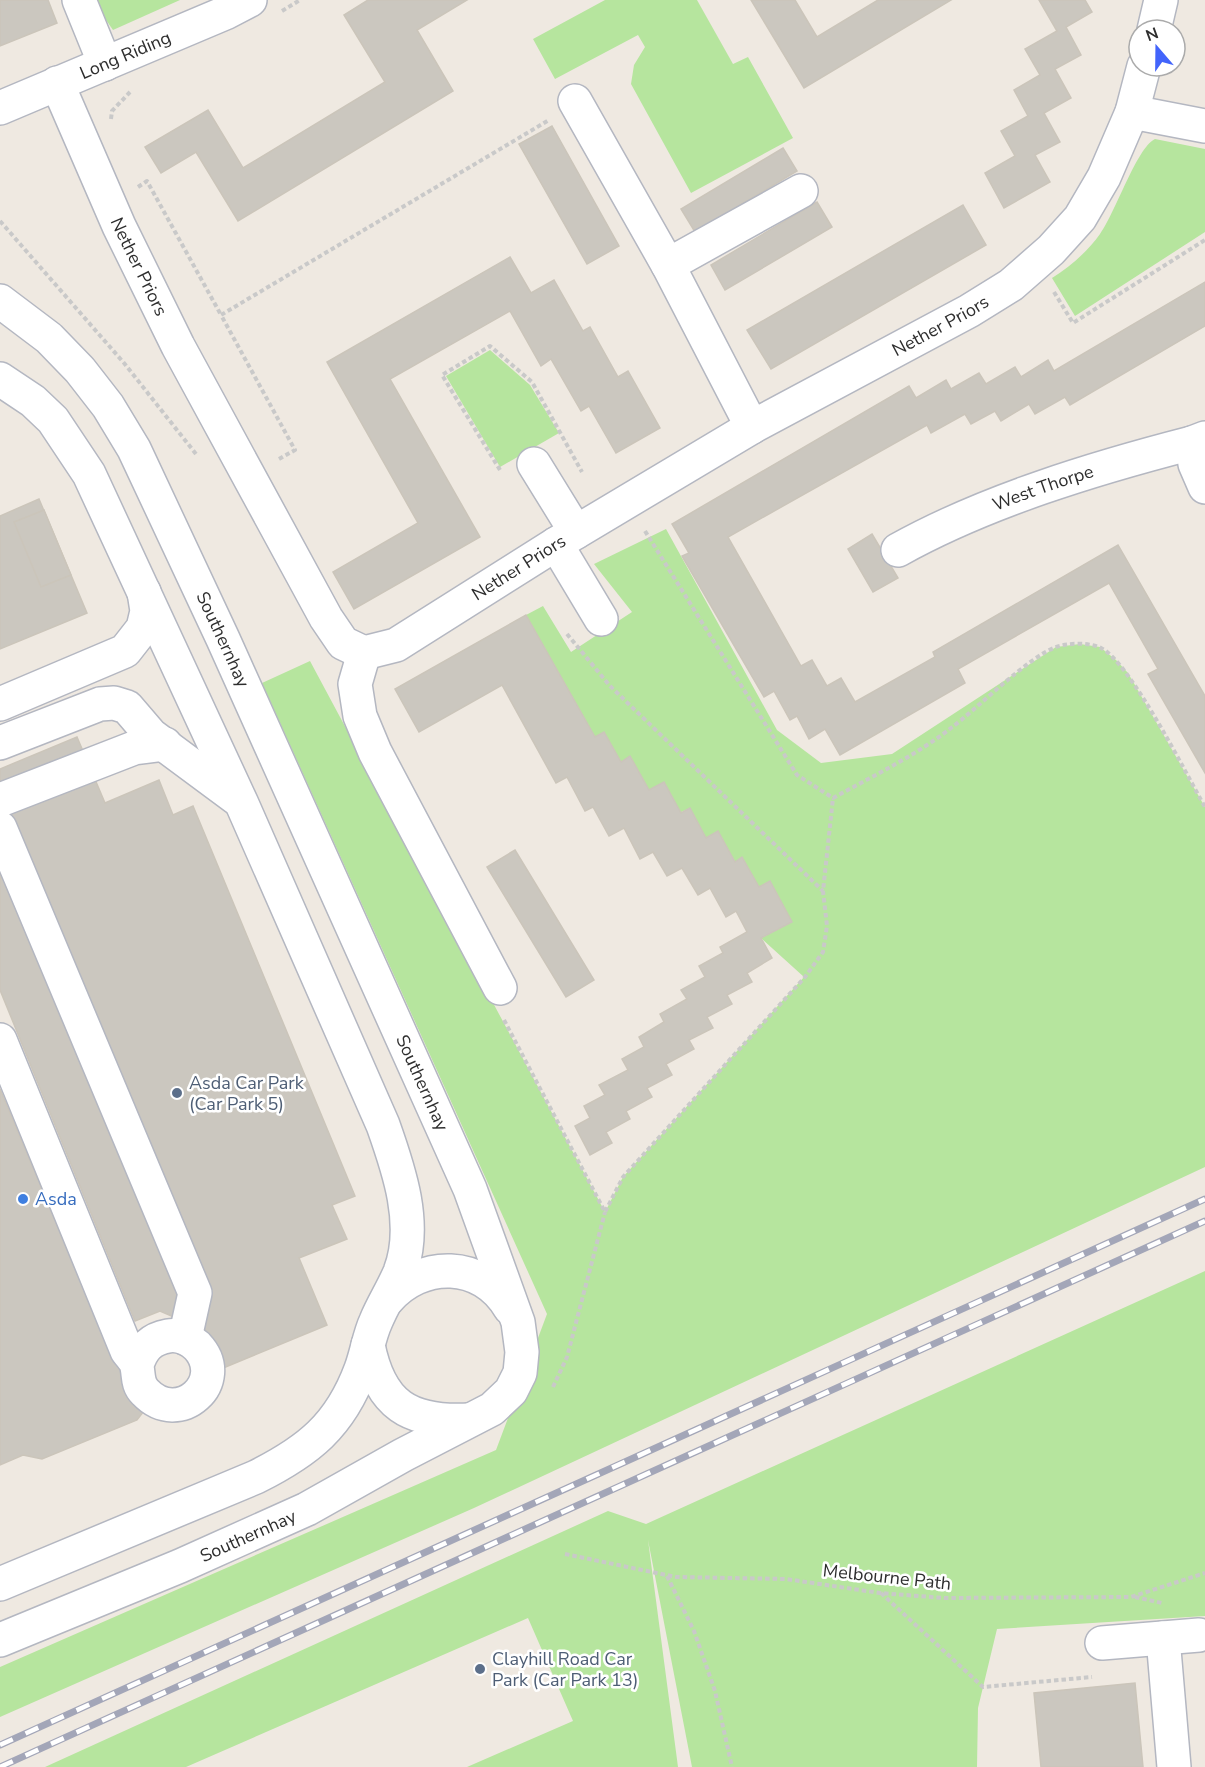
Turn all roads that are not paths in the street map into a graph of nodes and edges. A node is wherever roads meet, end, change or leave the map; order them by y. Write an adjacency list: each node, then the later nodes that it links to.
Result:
1 (79, 0): 5 (street)
2 (1161, 0): 4 (street)
3 (261, 8): 5 (street, Long Riding)
4 (1157, 18)
5 (105, 64): 7 (street, Long Riding)
6 (1141, 78): 10 (street, Nether Priors)
7 (57, 83): 8 (street, Long Riding); 24 (street, Nether Priors)
8 (0, 108)
9 (566, 108): 13 (street)
10 (1132, 112): 11 (street); 16 (street, Nether Priors)
11 (1205, 126)
12 (801, 191): 13 (street)
13 (668, 265): 16 (street)
14 (0, 301): 37 (street, Southernhay)
15 (0, 379): 22 (street)
16 (752, 427): 20 (street, Nether Priors)
17 (1198, 441): 19 (street); 21 (street, West Thorpe)
18 (534, 464): 20 (street)
19 (1205, 487)
20 (566, 538): 23 (street); 24 (street, Nether Priors)
21 (898, 550)
22 (144, 590): 25 (street); 32 (street)
23 (601, 619)
24 (364, 653): 34 (street)
25 (0, 704)
26 (128, 707): 27 (street); 28 (street); 29 (street)
27 (0, 743)
28 (165, 744): 30 (street); 31 (street); 32 (street)
29 (0, 758)
30 (0, 783)
31 (0, 800)
32 (242, 804): 36 (street)
33 (5, 840): 38 (street)
34 (499, 999)
35 (0, 1041): 40 (street)
36 (386, 1302): 37 (street); 39 (street)
37 (518, 1322): 41 (street, Southernhay)
38 (185, 1338): 40 (street); 40 (street)
39 (368, 1345): 41 (street); 42 (street)
40 (137, 1365)
41 (469, 1420): 45 (street, Southernhay)
42 (0, 1584)
43 (1198, 1635): 44 (street)
44 (1163, 1638): 46 (street); 47 (street)
45 (0, 1640)
46 (1102, 1643)
47 (1174, 1767)

